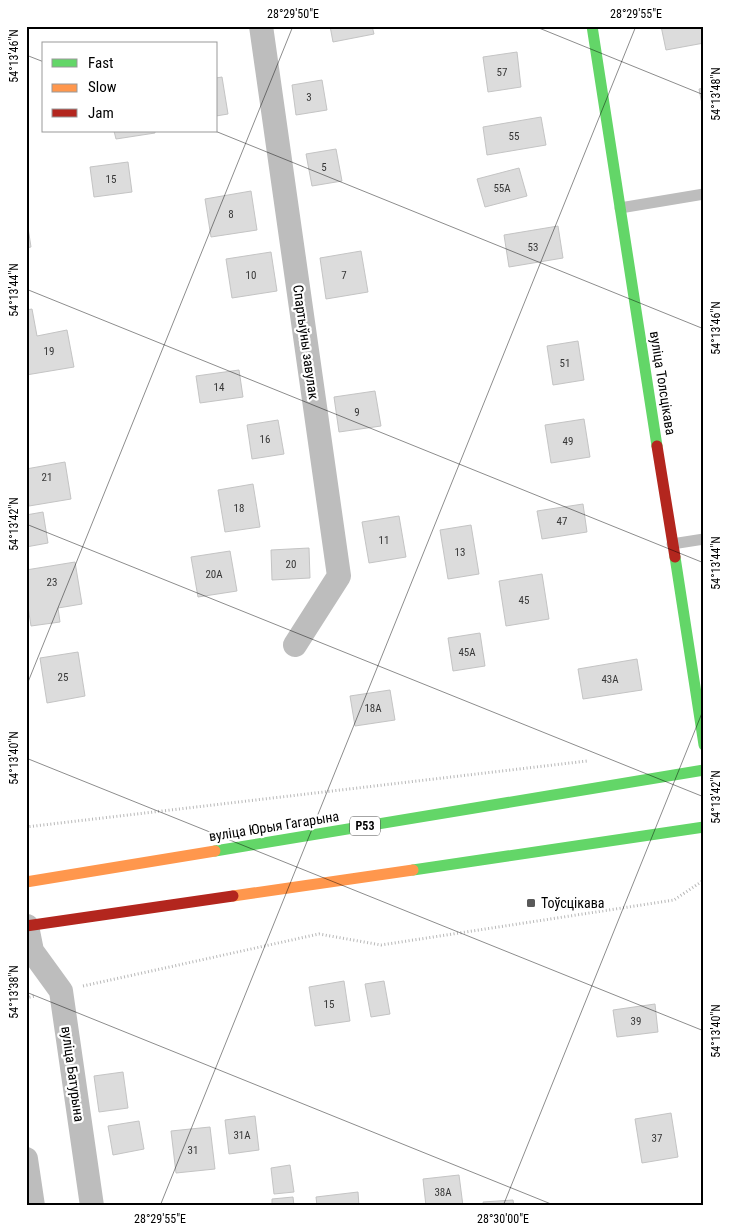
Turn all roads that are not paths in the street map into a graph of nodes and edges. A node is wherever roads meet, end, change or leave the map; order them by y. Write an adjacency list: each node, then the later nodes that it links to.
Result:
1 (261, 26): 7 (street, Спартыўны завулак)
2 (592, 26): 4 (main road, вуліца Толсцікава)
3 (704, 194): 4 (lane)
4 (620, 208): 6 (main road, вуліца Толсцікава)
5 (704, 539): 6 (lane)
6 (672, 544): 8 (main road, вуліца Толсцікава)
7 (295, 645)
8 (704, 745)
9 (704, 770): 11 (main road, вуліца Юрыя Гагарына / Р53)
10 (704, 827): 12 (main road)
11 (26, 882)
12 (27, 926): 13 (street, вуліца Батурына)
13 (29, 956): 16 (street, вуліца Батурына)
14 (26, 1159): 15 (street)
15 (33, 1206)
16 (92, 1206)

